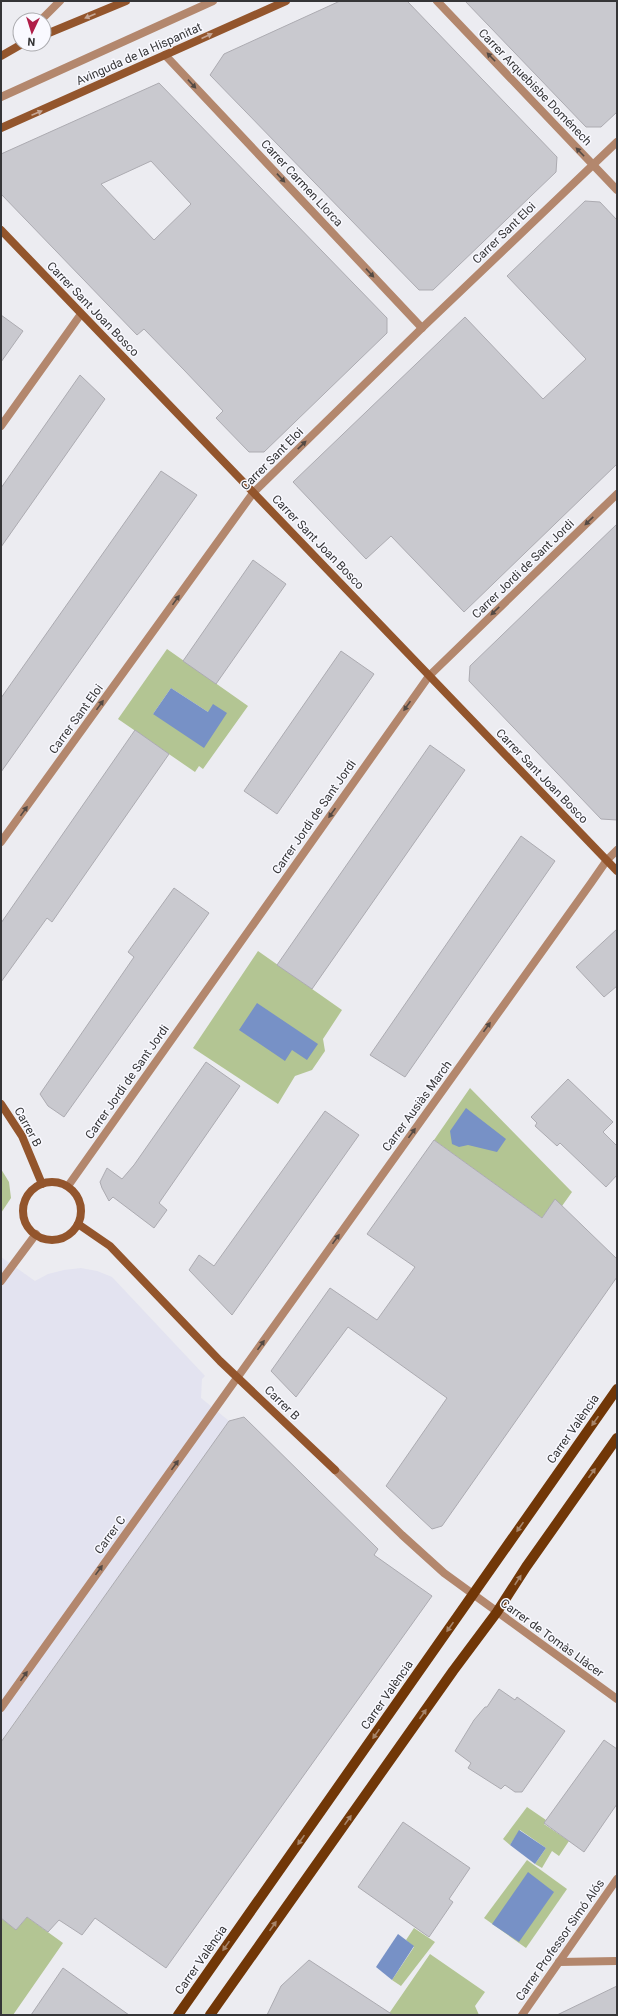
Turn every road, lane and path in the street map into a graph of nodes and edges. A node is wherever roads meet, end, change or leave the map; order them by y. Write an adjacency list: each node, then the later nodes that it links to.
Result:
1 (60, 1): 6 (street)
2 (126, 1): 7 (street, one-way to 7)
3 (213, 1): 11 (street, Avinguda de la Hispanitat)
4 (286, 1): 9 (street, Avinguda de la Hispanitat, one-way to 4)
5 (437, 1): 14 (street, Carrer Arquebisbe Doménech, one-way to 5)
6 (49, 12)
7 (52, 32)
8 (12, 49): 10 (street)
9 (165, 55): 12 (street, Avinguda de la Hispanitat, one-way to 9); 18 (street, Carrer Carmen Llorca, one-way to 18)
10 (1, 56)
11 (1, 97)
12 (1, 128)
13 (617, 142): 14 (street, Carrer Sant Eloi)
14 (593, 165): 15 (street, Carrer Arquebisbe Doménech); 18 (street, Carrer Sant Eloi)
15 (617, 190)
16 (1, 230): 17 (street, Carrer Sant Joan Bosco)
17 (81, 314): 19 (street); 20 (street, Carrer Sant Joan Bosco)
18 (422, 328): 20 (street, Carrer Sant Eloi, one-way to 18)
19 (1, 426)
20 (253, 493): 22 (street, Carrer Sant Joan Bosco); 23 (street, Carrer Sant Eloi, one-way to 20)
21 (617, 494): 22 (street, Carrer Jordi de Sant Jordi, one-way to 22)
22 (429, 676): 25 (street, Carrer Sant Joan Bosco); 29 (street, Carrer Jordi de Sant Jordi, one-way to 29)
23 (1, 842)
24 (617, 850): 25 (street, Carrer Ausiàs March)
25 (607, 860): 26 (street, Carrer Sant Joan Bosco); 33 (street, Carrer Ausiàs March, one-way to 25)
26 (617, 871)
27 (1, 1104): 28 (street, Carrer B)
28 (42, 1184): 29 (street); 31 (street)
29 (68, 1186): 30 (street)
30 (78, 1224): 31 (street); 33 (street, Carrer B)
31 (36, 1234): 32 (street)
32 (1, 1281)
33 (238, 1377): 36 (street, Carrer B); 39 (street, Carrer C, one-way to 33)
34 (617, 1389): 36 (main road, Carrer València, one-way to 36)
35 (617, 1438): 37 (main road, one-way to 35)
36 (473, 1596): 37 (street, Carrer de Tomàs Llàcer); 43 (main road, Carrer València, one-way to 43)
37 (497, 1612): 38 (street, Carrer de Tomàs Llàcer); 44 (main road, one-way to 37)
38 (617, 1699)
39 (1, 1708)
40 (617, 1879): 42 (street, Carrer Professor Simó Alós)
41 (617, 1961): 42 (street)
42 (559, 1962): 45 (street, Carrer Professor Simó Alós)
43 (178, 2015)
44 (210, 2015)
45 (522, 2015)

